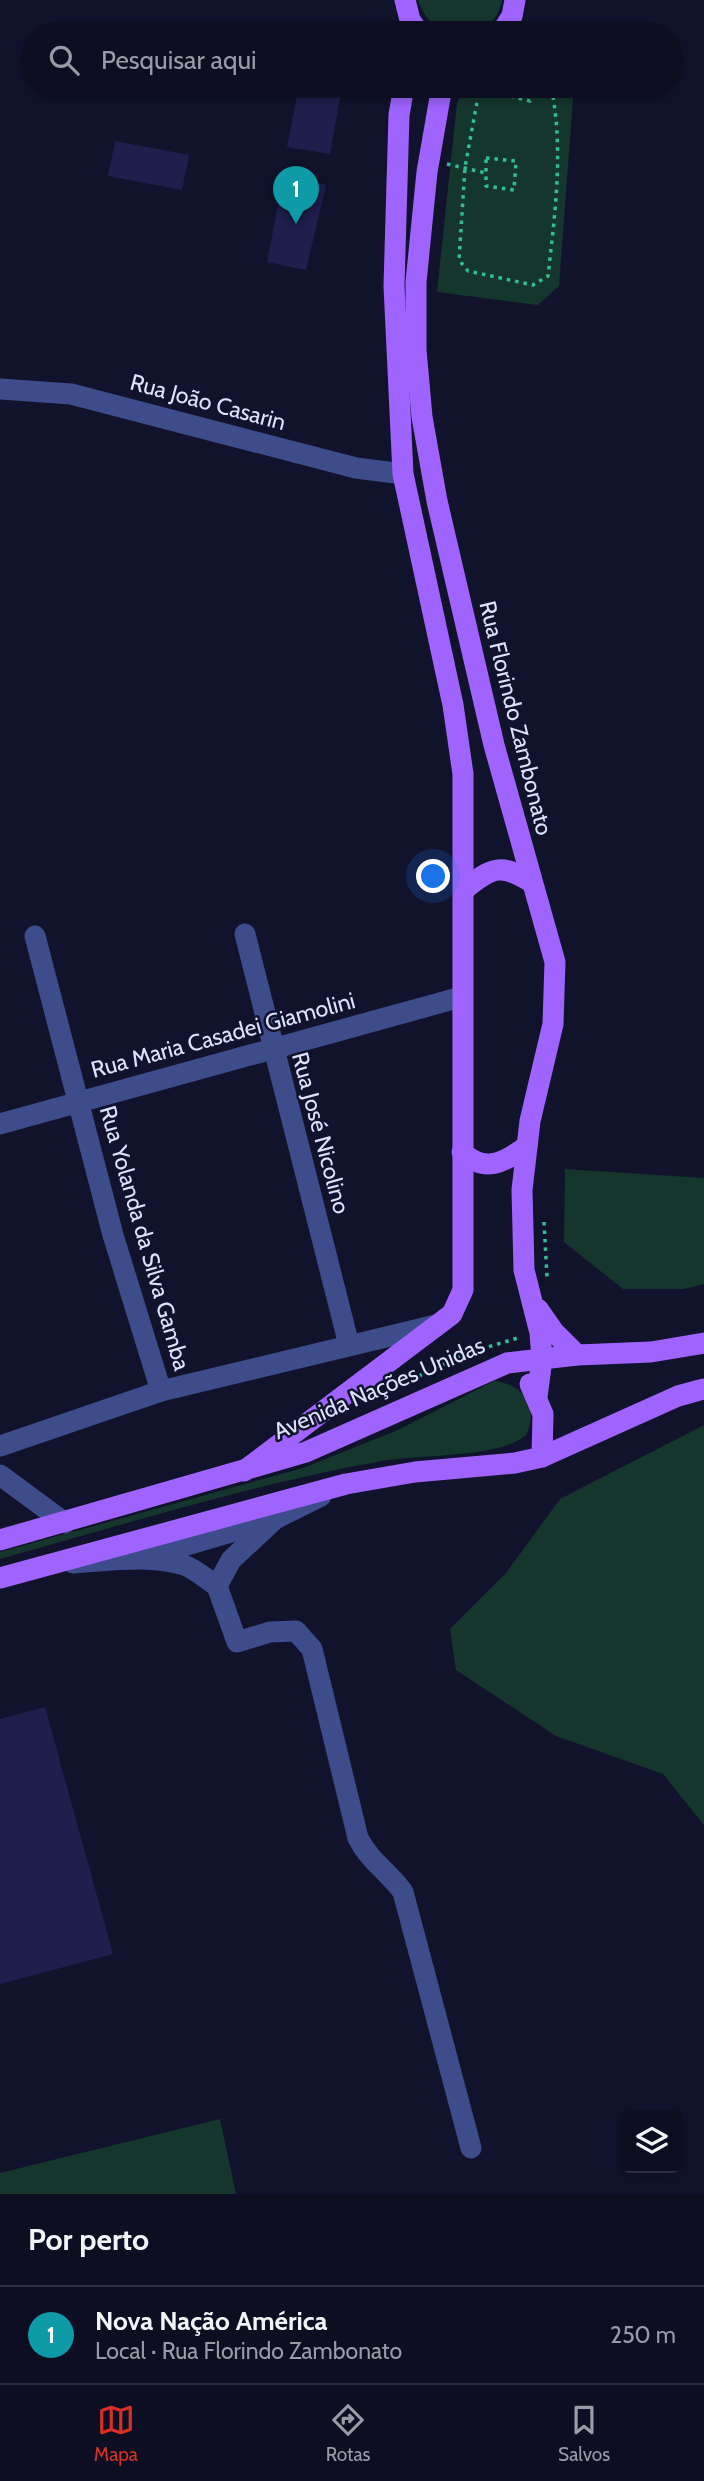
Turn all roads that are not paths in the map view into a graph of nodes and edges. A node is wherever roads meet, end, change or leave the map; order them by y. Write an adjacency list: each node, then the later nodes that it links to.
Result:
1 (515, 0): 4 (main road)
2 (404, 1): 3 (main road)
3 (411, 21)
4 (509, 21)
5 (402, 98): 8 (main road)
6 (440, 98): 9 (main road, Rua Florindo Zambonato)
7 (0, 389): 8 (street, Rua João Casarin)
8 (403, 474): 10 (main road)
9 (531, 882): 10 (main road); 17 (main road, Rua Florindo Zambonato)
10 (464, 888): 13 (main road)
11 (245, 934): 14 (street, Rua José Nicolino)
12 (35, 936): 15 (street, Rua Yolanda da Silva Gamba)
13 (461, 997): 14 (street, Rua Maria Casadei Giamolini); 18 (main road)
14 (272, 1048): 15 (street, Rua Maria Casadei Giamolini); 22 (street, Rua José Nicolino)
15 (79, 1102): 16 (street, Rua Maria Casadei Giamolini); 27 (street, Rua Yolanda da Silva Gamba)
16 (0, 1124)
17 (527, 1146): 18 (main road); 19 (main road, Rua Florindo Zambonato)
18 (462, 1152): 20 (main road)
19 (524, 1270): 23 (main road); 24 (main road, Rua Florindo Zambonato)
20 (436, 1325): 22 (street); 31 (main road)
21 (704, 1343): 23 (main road, Avenida Nações Unidas)
22 (349, 1345): 27 (street)
23 (577, 1355): 24 (main road, Avenida Nações Unidas)
24 (542, 1359): 25 (main road, Avenida Nações Unidas); 28 (main road, Rua Florindo Zambonato)
25 (507, 1363): 28 (main road); 31 (main road, Avenida Nações Unidas)
26 (704, 1389): 30 (main road)
27 (161, 1391): 29 (street)
28 (537, 1397): 30 (main road)
29 (0, 1446)
30 (542, 1457): 33 (main road)
31 (244, 1471): 35 (main road, Avenida Nações Unidas)
32 (0, 1475): 35 (street)
33 (346, 1484): 34 (street); 38 (main road)
34 (275, 1519): 37 (street); 40 (street)
35 (65, 1523): 36 (main road, Avenida Nações Unidas)
36 (0, 1540)
37 (138, 1559): 38 (street); 40 (street)
38 (50, 1564): 39 (main road)
39 (1, 1580)
40 (217, 1586): 41 (street)
41 (471, 2148)

